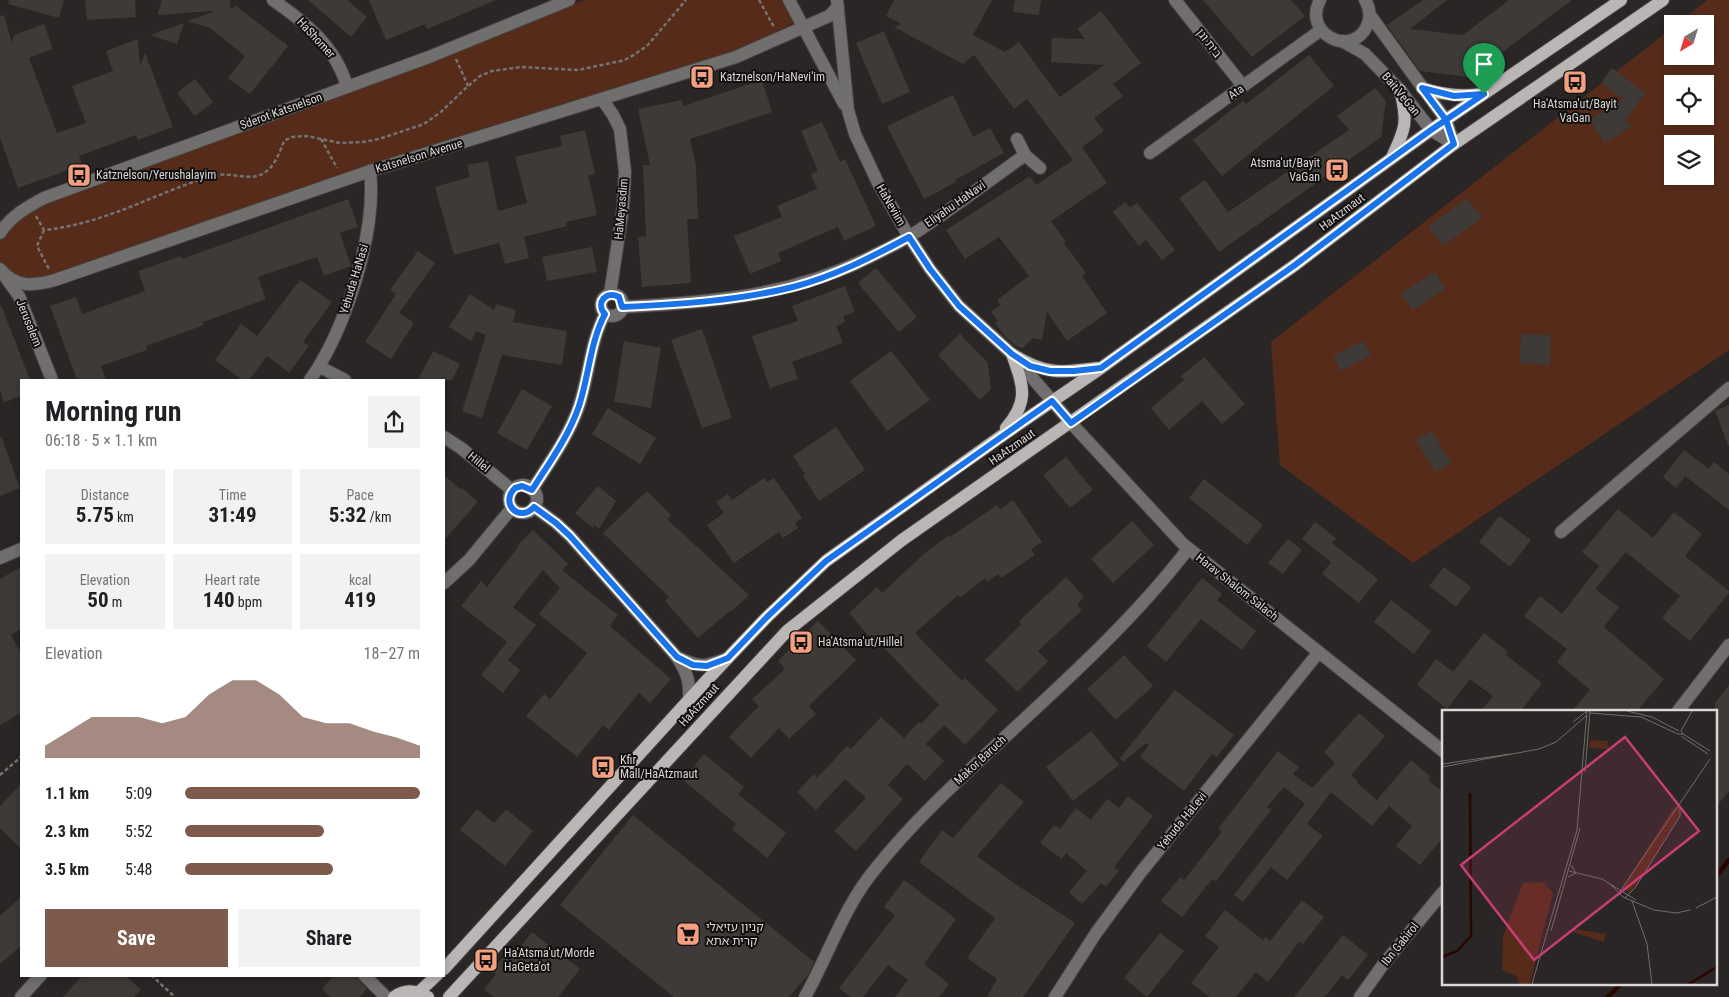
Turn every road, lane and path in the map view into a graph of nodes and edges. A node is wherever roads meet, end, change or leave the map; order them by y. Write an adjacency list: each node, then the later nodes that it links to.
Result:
1 (273, 0): 18 (street, HaShomer)
2 (686, 0): 19 (path)
3 (759, 0): 15 (path)
4 (789, 0): 13 (street, HaNeviim)
5 (1175, 0): 20 (street, בית וגן)
6 (1320, 0): 14 (street)
7 (1365, 0): 12 (street, Bait VeGan)
8 (1621, 0): 23 (main road, HaAtzmaut)
9 (1663, 0): 30 (main road, HaAtzmaut)
10 (564, 1): 18 (street, Sderot Katsnelson)
11 (837, 4): 13 (street, Katsnelson Avenue); 25 (street, HaNeviim)
12 (1370, 14): 16 (street); 21 (street, Bait VeGan)
13 (804, 28): 15 (street, Katsnelson Avenue); 25 (street, HaNeviim)
14 (1322, 30): 16 (street, Bait VeGan); 20 (street, Ata)
15 (781, 38): 24 (street, Katsnelson Avenue)
16 (1342, 41): 22 (street, Bait VeGan)
17 (453, 53): 19 (path)
18 (348, 86): 37 (street, Sderot Katsnelson)
19 (468, 86): 28 (path)
20 (1243, 86): 31 (street, Ata)
21 (1422, 88): 23 (main road); 26 (street, Bait VeGan)
22 (1400, 90): 27 (street, Bait VeGan); 33 (main road)
23 (1484, 94): 26 (main road, HaAtzmaut)
24 (602, 99): 35 (street, Katsnelson Avenue); 43 (street, HaMeyasdim)
25 (848, 110): 40 (street, HaNeviim)
26 (1446, 120): 27 (main road, HaAtzmaut); 30 (street, Bait VeGan)
27 (1431, 130): 30 (street, Bait VeGan); 33 (main road, HaAtzmaut)
28 (321, 139): 36 (path); 38 (path)
29 (1017, 139): 32 (street)
30 (1454, 144): 54 (main road, HaAtzmaut)
31 (1150, 153)
32 (1025, 155): 34 (street); 40 (street, Eliyahu HaNavi)
33 (1392, 158): 48 (main road, HaAtzmaut)
34 (1040, 168)
35 (370, 171): 36 (street, Katsnelson Avenue); 47 (street, Yehuda HaNasi)
36 (343, 181): 42 (street, Katsnelson Avenue)
37 (30, 205): 38 (path); 39 (street, Sderot Katsnelson)
38 (44, 230): 42 (path)
39 (0, 233)
40 (909, 237): 44 (street, Eliyahu HaNavi); 46 (street, HaNeviim)
41 (0, 269): 42 (street, Katsnelson Avenue); 49 (street, Jerusalem)
42 (55, 280)
43 (610, 294): 44 (street); 45 (street)
44 (622, 307): 45 (street)
45 (605, 314): 58 (street)
46 (1012, 354): 48 (main road); 53 (street, HaNeviim); 55 (main road)
47 (320, 366): 50 (street, Yehuda HaNasi); 51 (street)
48 (1101, 368): 53 (main road, HaAtzmaut)
49 (52, 379)
50 (311, 379)
51 (343, 379)
52 (1729, 388): 61 (street)
53 (1052, 401): 54 (street, Harav Shalom Salach); 55 (main road, HaAtzmaut)
54 (1071, 423): 63 (street, Harav Shalom Salach); 86 (main road, HaAtzmaut)
55 (1000, 437): 69 (main road, HaAtzmaut)
56 (445, 438): 57 (street, Hillel)
57 (512, 490): 58 (street); 60 (street)
58 (532, 490): 59 (street)
59 (534, 507): 60 (street); 68 (street)
60 (512, 508): 65 (street)
61 (1561, 532)
62 (20, 549): 64 (street)
63 (1188, 549): 67 (street, Harav Shalom Salach); 87 (street, Makor Baruch)
64 (0, 558)
65 (445, 582)
66 (1729, 645): 71 (street)
67 (1318, 652): 72 (street, Harav Shalom Salach); 88 (street, Yehuda HaLevi)
68 (677, 657): 69 (street); 70 (street)
69 (728, 658): 70 (main road, HaAtzmaut)
70 (689, 700): 76 (main road, HaAtzmaut)
71 (1679, 710)
72 (1442, 750)
73 (20, 758): 74 (path)
74 (0, 775)
75 (1442, 893): 89 (street, Ibn Gabirol)
76 (445, 968)
77 (40, 977): 82 (street)
78 (153, 977): 83 (path)
79 (366, 977): 84 (street)
80 (436, 977): 81 (main road)
81 (424, 994): 85 (main road)
82 (21, 997)
83 (175, 997)
84 (386, 997)
85 (394, 997)
86 (449, 997)
87 (805, 997)
88 (1055, 997)
89 (1360, 997)

